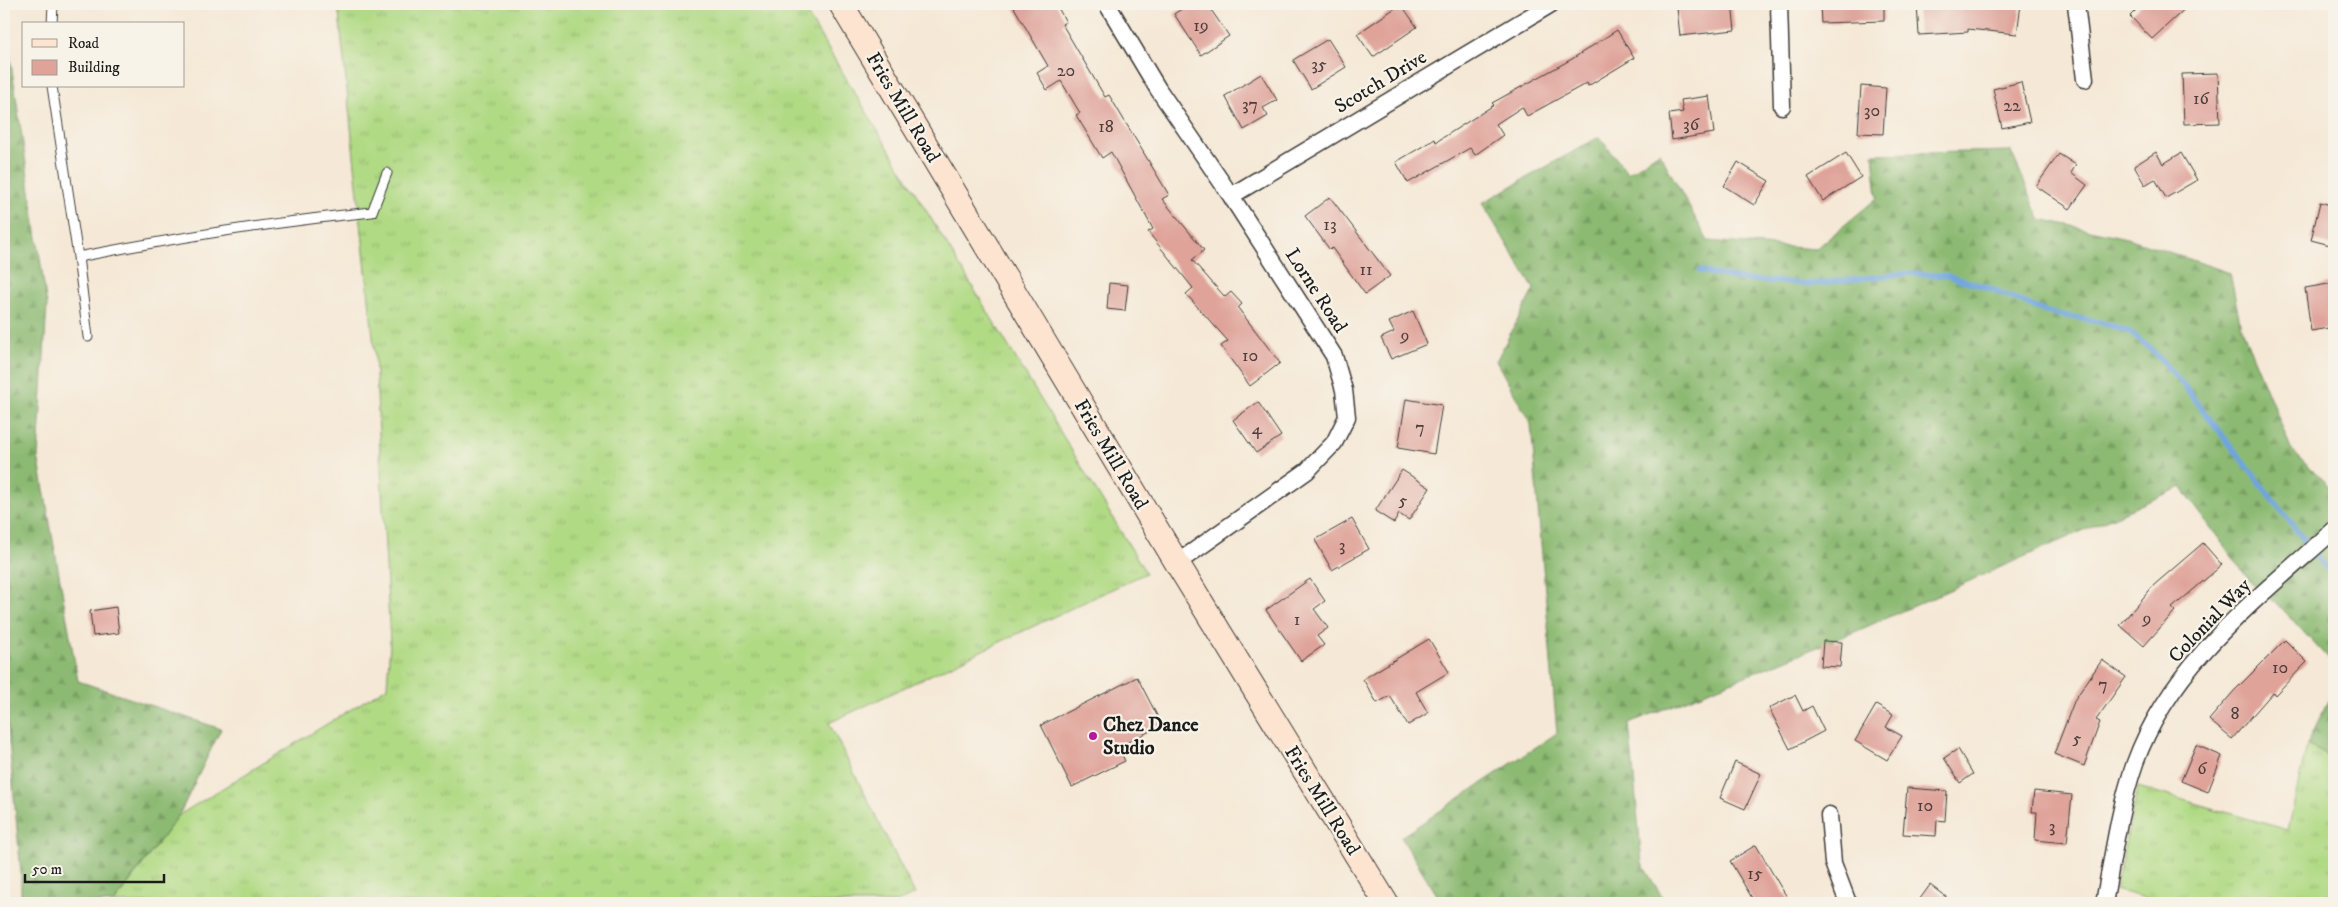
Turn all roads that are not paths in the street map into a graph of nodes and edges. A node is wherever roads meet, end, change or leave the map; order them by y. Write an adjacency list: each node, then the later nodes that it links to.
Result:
1 (53, 4): 7 (lane)
2 (841, 4): 16 (main road, Fries Mill Road)
3 (1107, 4): 12 (street, Lorne Road)
4 (1551, 4): 12 (street, Scotch Drive)
5 (1779, 4): 10 (street)
6 (2076, 4): 8 (street)
7 (52, 22)
8 (2085, 79)
9 (52, 88): 13 (lane)
10 (1782, 106)
11 (388, 173): 13 (lane)
12 (1232, 196): 16 (street, Lorne Road)
13 (78, 257): 14 (lane)
14 (88, 337)
15 (2334, 530): 20 (street, Colonial Way)
16 (1177, 563): 18 (main road, Fries Mill Road)
17 (1829, 815): 19 (street)
18 (1386, 903)
19 (1848, 903)
20 (2104, 903)

